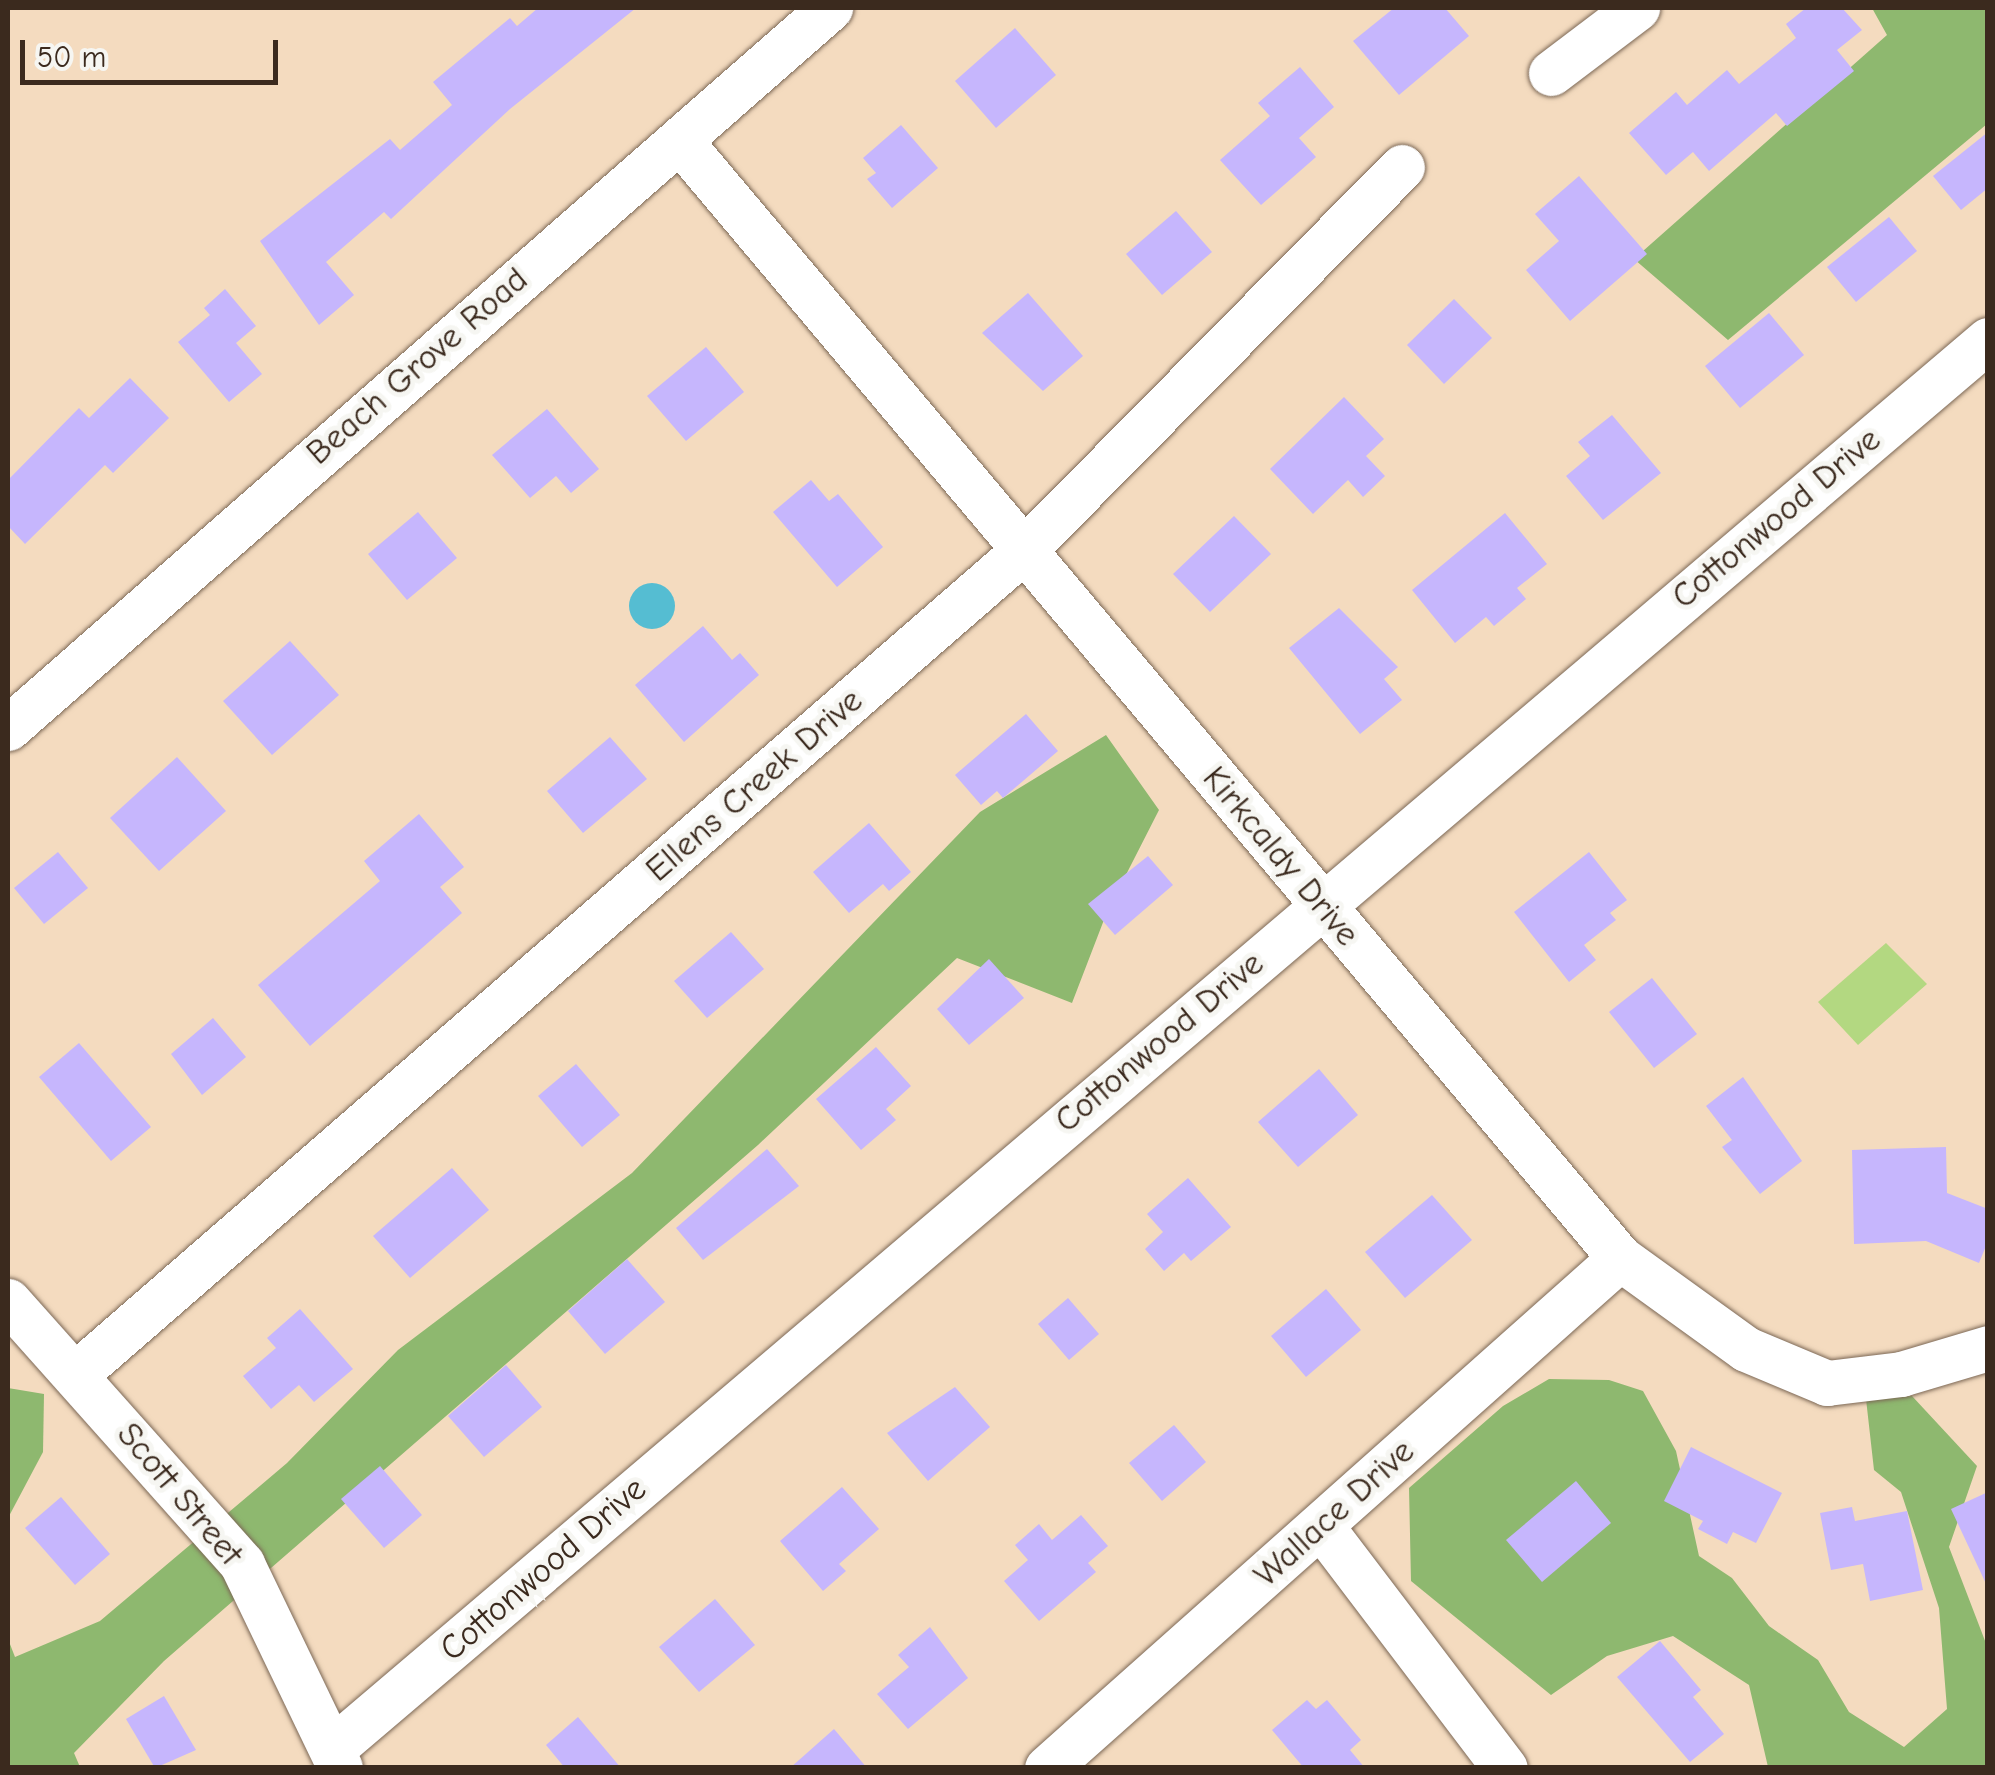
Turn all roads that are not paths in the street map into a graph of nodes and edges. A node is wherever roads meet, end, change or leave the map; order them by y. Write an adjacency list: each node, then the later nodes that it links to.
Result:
1 (830, 8): 4 (street, Beach Grove Road)
2 (1637, 8): 3 (street)
3 (1551, 73)
4 (680, 141): 7 (street, Kirkcaldy Drive); 8 (street, Beach Grove Road)
5 (1402, 167): 7 (street, Ellens Creek Drive)
6 (1988, 340): 9 (street, Cottonwood Drive)
7 (1024, 550): 9 (street, Kirkcaldy Drive); 13 (street, Ellens Creek Drive)
8 (8, 728)
9 (1321, 903): 10 (street, Kirkcaldy Drive); 15 (street, Cottonwood Drive)
10 (1620, 1258): 12 (street, Kirkcaldy Drive); 14 (street, Wallace Drive)
11 (8, 1301): 13 (street, Scott Street)
12 (1988, 1348)
13 (77, 1373): 15 (street, Scott Street)
14 (1322, 1526): 16 (street, Wallace Drive); 17 (street)
15 (337, 1758)
16 (1047, 1768)
17 (1505, 1768)

